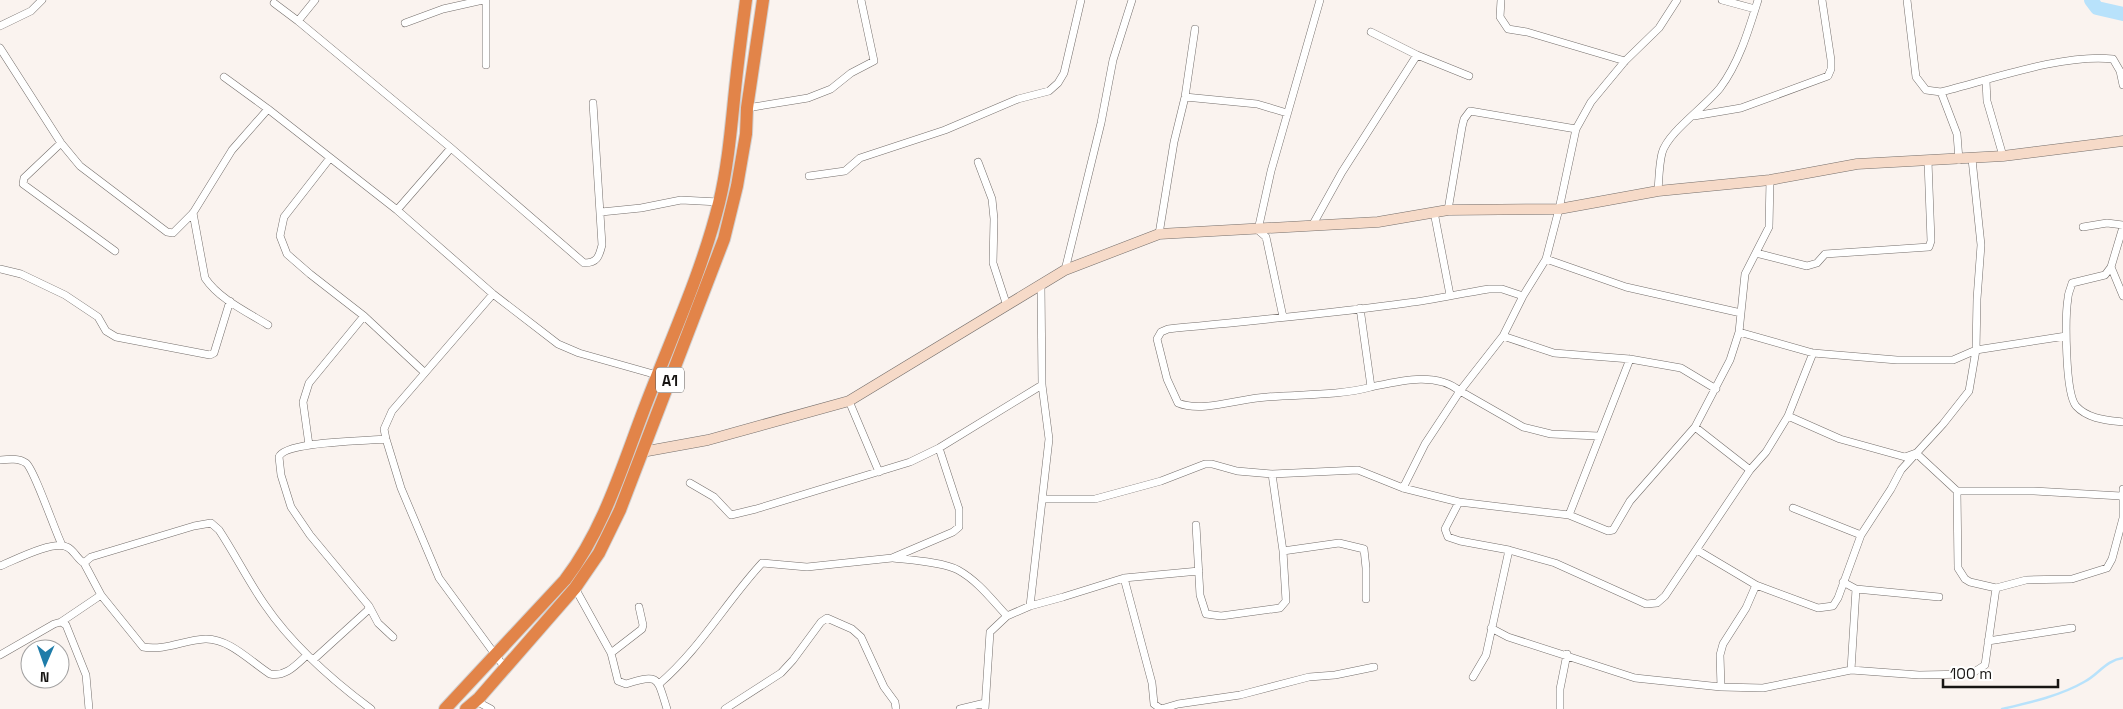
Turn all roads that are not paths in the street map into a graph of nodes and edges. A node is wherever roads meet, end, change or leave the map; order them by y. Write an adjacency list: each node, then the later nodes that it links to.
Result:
1 (42, 0): 20 (street)
2 (315, 0): 18 (street)
3 (484, 0): 19 (street); 26 (street)
4 (746, 0): 51 (highway, A1)
5 (763, 0): 34 (highway, A1)
6 (861, 0): 34 (street)
7 (1081, 0): 48 (street)
8 (1132, 0): 68 (street)
9 (1320, 0): 36 (street)
10 (1500, 0): 25 (street)
11 (1677, 0): 25 (street)
12 (1722, 0): 17 (street)
13 (1758, 0): 17 (street)
14 (1822, 0): 37 (street)
15 (1907, 0): 31 (street)
16 (274, 3): 18 (street)
17 (1755, 9): 37 (street)
18 (298, 21): 41 (street)
19 (405, 23)
20 (0, 26)
21 (1194, 29): 32 (street)
22 (1371, 32): 24 (street)
23 (0, 48): 40 (street)
24 (1417, 55): 27 (street); 58 (street)
25 (1625, 61): 38 (street)
26 (486, 65)
27 (1469, 76)
28 (224, 77): 35 (street)
29 (1986, 81): 30 (street); 31 (street); 42 (street)
30 (2123, 85)
31 (1941, 92): 45 (street)
32 (1185, 97): 36 (street); 62 (street)
33 (593, 103): 55 (street)
34 (747, 108): 101 (highway, A1)
35 (268, 109): 43 (street); 57 (street)
36 (1287, 113): 61 (street)
37 (1694, 116): 50 (street)
38 (1576, 129): 52 (street); 54 (street)
39 (2123, 140): 42 (street)
40 (61, 143): 57 (street); 63 (street)
41 (451, 148): 53 (street); 55 (street)
42 (2002, 156): 44 (street)
43 (330, 158): 53 (street); 78 (street)
44 (1972, 159): 45 (street); 84 (street)
45 (1960, 160): 46 (street)
46 (1928, 161): 49 (street); 64 (street)
47 (978, 162): 75 (street)
48 (809, 176)
49 (1770, 180): 50 (street); 64 (street)
50 (1658, 191): 52 (street)
51 (719, 202): 55 (street); 88 (highway, A1)
52 (1559, 209): 54 (street); 65 (street)
53 (397, 210): 70 (street)
54 (1448, 210): 56 (street)
55 (602, 212)
56 (1434, 212): 58 (street); 71 (street)
57 (193, 213): 74 (street)
58 (1312, 226): 61 (street)
59 (2123, 226): 60 (street); 66 (street)
60 (2083, 228)
61 (1258, 230): 62 (street); 79 (street)
62 (1159, 234): 68 (street)
63 (115, 251)
64 (1756, 252): 77 (street)
65 (1546, 259): 72 (street); 77 (street)
66 (2111, 267): 73 (street); 83 (street)
67 (0, 268): 74 (street)
68 (1065, 270): 69 (street)
69 (1041, 285): 75 (street); 89 (street)
70 (493, 294): 87 (street); 88 (street)
71 (1450, 295): 72 (street); 76 (street)
72 (1523, 296): 82 (street)
73 (2123, 296)
74 (230, 301): 80 (street)
75 (1007, 306): 93 (street)
76 (1360, 308): 79 (street); 90 (street)
77 (1740, 313): 81 (street)
78 (364, 316): 87 (street); 99 (street)
79 (1283, 317): 90 (street)
80 (268, 325)
81 (1739, 332): 85 (street); 91 (street)
82 (1504, 336): 86 (street); 92 (street)
83 (2066, 336): 84 (street); 95 (street)
84 (1976, 350): 85 (street); 102 (street)
85 (1813, 354): 94 (street)
86 (1630, 359): 91 (street); 97 (street)
87 (424, 372): 98 (street)
88 (657, 375): 147 (highway, A1)
89 (1042, 385): 100 (street); 111 (street)
90 (1371, 387): 92 (street)
91 (1716, 389): 96 (street)
92 (1460, 391): 97 (street); 108 (street)
93 (849, 401): 101 (street); 105 (street)
94 (1788, 416): 102 (street); 104 (street)
95 (2123, 422)
96 (1695, 427): 104 (street); 114 (street)
97 (1599, 436): 114 (street)
98 (386, 439): 99 (street); 147 (street)
99 (309, 445): 134 (street)
100 (940, 448): 105 (street); 121 (street)
101 (642, 452): 128 (highway, A1)
102 (1916, 453): 109 (street); 116 (street)
103 (0, 460): 117 (street)
104 (1750, 470): 119 (street)
105 (879, 472): 107 (street)
106 (1272, 474): 108 (street); 111 (street); 120 (street)
107 (690, 483)
108 (1403, 488): 112 (street)
109 (1957, 491): 110 (street); 129 (street)
110 (2122, 492): 129 (street)
111 (1043, 499): 135 (street)
112 (1459, 502): 114 (street); 118 (street)
113 (1793, 508): 116 (street)
114 (1569, 515)
115 (1196, 525): 124 (street)
116 (1861, 535): 126 (street)
117 (62, 544): 122 (street); 123 (street)
118 (1509, 550): 119 (street); 139 (street)
119 (1697, 550): 127 (street)
120 (1283, 551): 124 (street); 133 (street)
121 (892, 558): 137 (street); 153 (street)
122 (84, 563): 131 (street); 146 (street)
123 (0, 566)
124 (1199, 571): 125 (street)
125 (1124, 578): 135 (street); 166 (street)
126 (1843, 582): 127 (street); 130 (street)
127 (1756, 585): 154 (street)
128 (575, 588): 143 (street); 149 (highway, A1)
129 (1996, 588): 142 (street)
130 (1856, 589): 132 (street); 151 (street)
131 (101, 595): 138 (street); 146 (street)
132 (1939, 597)
133 (1366, 599)
134 (369, 606): 141 (street); 148 (street)
135 (1030, 606): 137 (street)
136 (639, 607): 143 (street)
137 (1006, 616): 156 (street)
138 (61, 622): 145 (street); 157 (street)
139 (1491, 628): 144 (street); 152 (street)
140 (2072, 628): 142 (street)
141 (394, 636)
142 (1988, 641): 151 (street)
143 (611, 653): 153 (street)
144 (1567, 654): 154 (street); 167 (street)
145 (0, 655)
146 (307, 655): 148 (street)
147 (496, 656): 149 (street); 159 (highway, A1)
148 (313, 660): 158 (street)
149 (504, 668): 155 (highway, A1)
150 (1374, 668): 166 (street)
151 (1851, 670): 154 (street)
152 (1474, 677)
153 (659, 684): 162 (street)
154 (1720, 687)
155 (479, 698): 160 (highway, A1); 161 (street)
156 (985, 706): 165 (street)
157 (89, 709)
158 (371, 709)
159 (445, 709)
160 (466, 709)
161 (492, 709)
162 (667, 709)
163 (725, 709): 164 (street)
164 (896, 709)
165 (960, 709)
166 (1161, 709)
167 (1560, 709)

